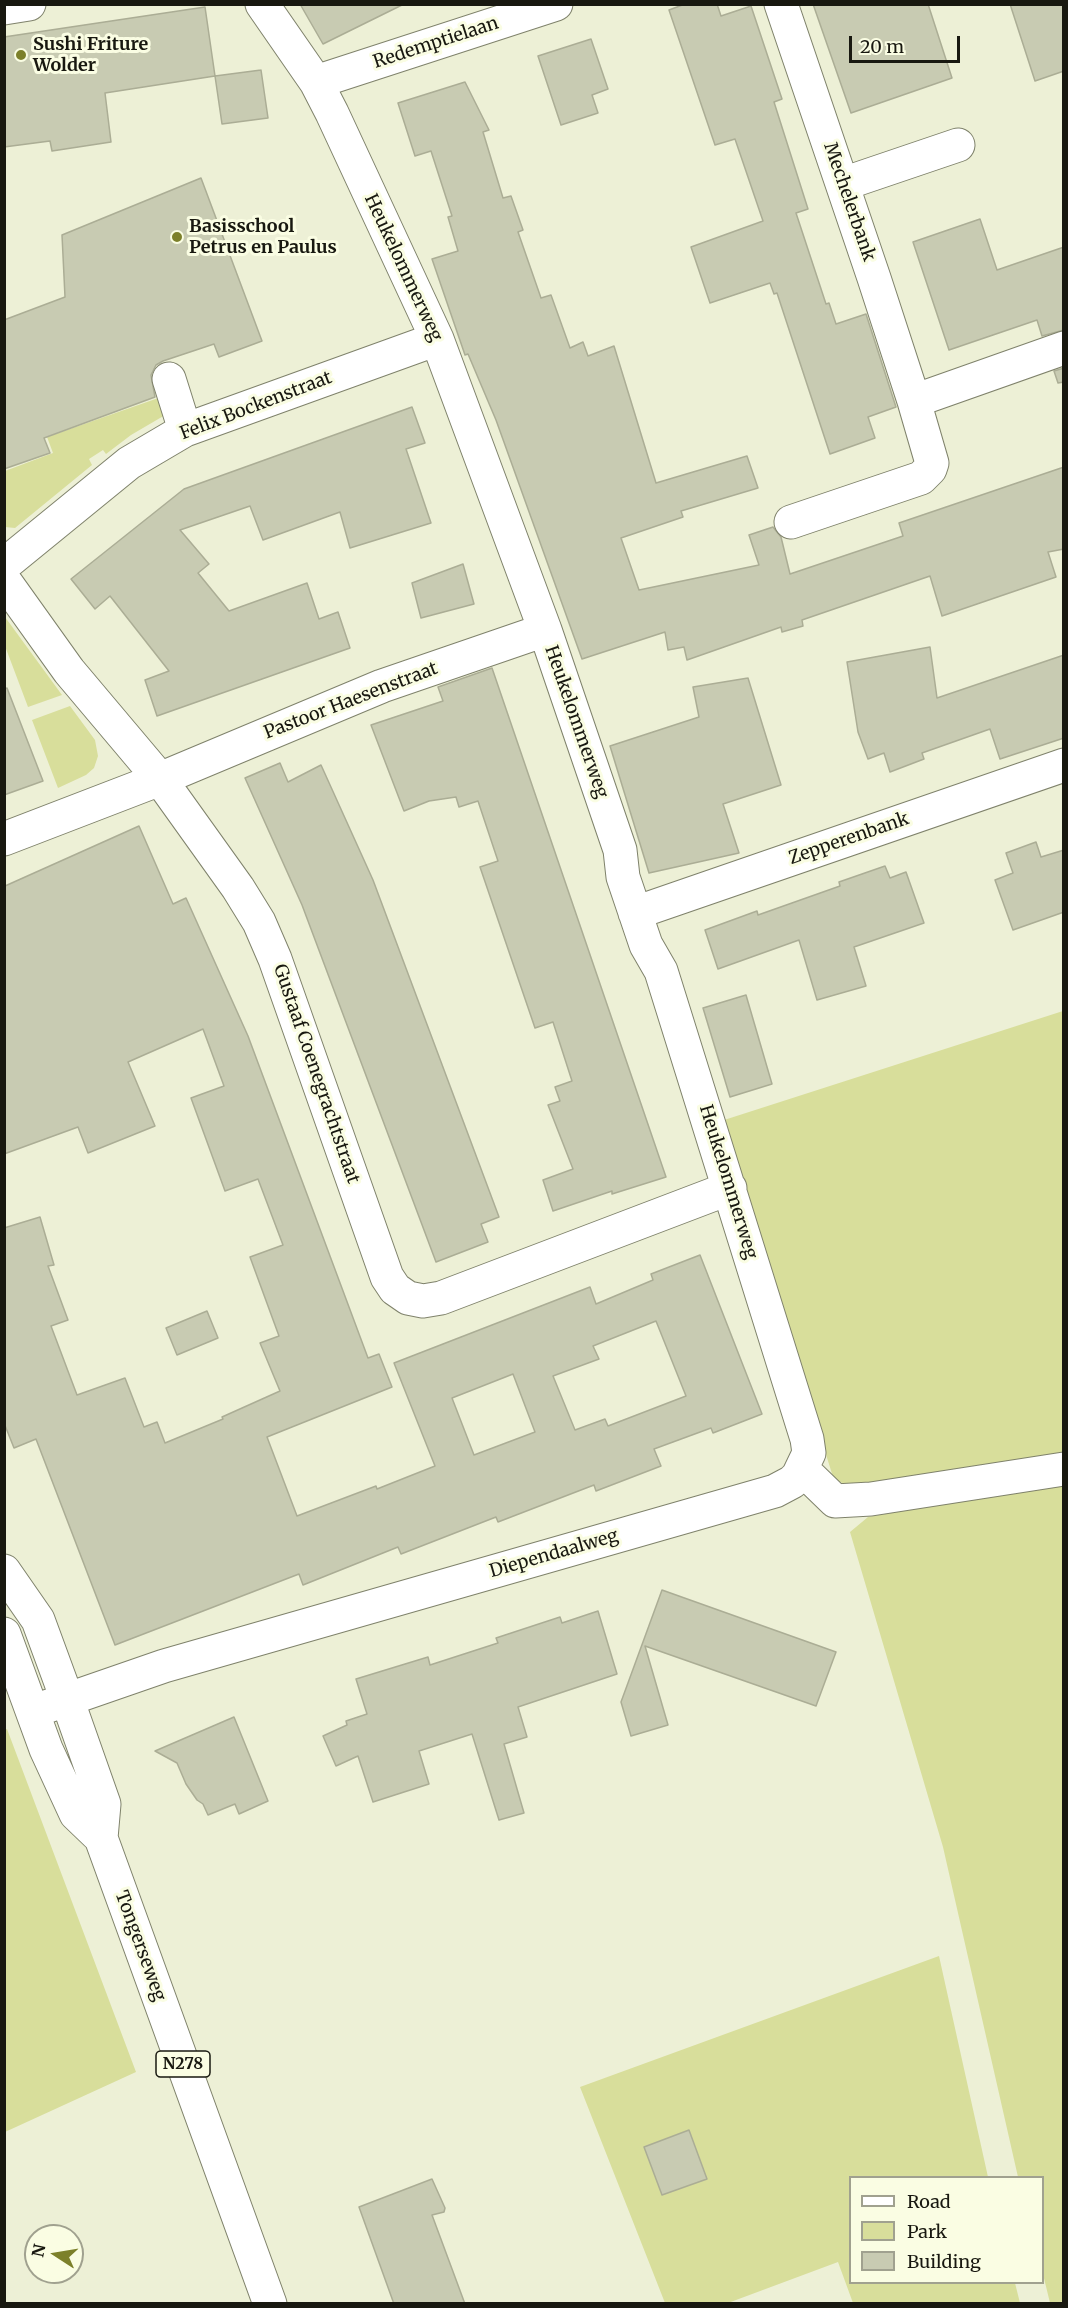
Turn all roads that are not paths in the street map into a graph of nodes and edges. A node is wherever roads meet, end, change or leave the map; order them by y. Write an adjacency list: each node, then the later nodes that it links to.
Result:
1 (30, 4): 5 (street)
2 (262, 4): 6 (street, Heukelommerweg)
3 (556, 4): 6 (street, Redemptielaan)
4 (781, 4): 8 (street, Mechelerbank)
5 (4, 8)
6 (316, 82): 9 (street, Heukelommerweg)
7 (958, 145): 8 (street)
8 (843, 184): 12 (street, Mechelerbank)
9 (437, 339): 13 (street, Felix Bockenstraat); 17 (street, Heukelommerweg)
10 (1064, 348): 12 (street)
11 (169, 379): 13 (street)
12 (914, 401): 14 (street, Mechelerbank)
13 (185, 430): 15 (street, Felix Bockenstraat)
14 (791, 522)
15 (4, 564)
16 (4, 580): 19 (street, Gustaaf Coenegrachtstraat)
17 (545, 630): 19 (street, Pastoor Haesenstraat); 21 (street, Heukelommerweg)
18 (1064, 765): 21 (street, Zepperenbank)
19 (160, 778): 20 (street, Pastoor Haesenstraat); 22 (street, Gustaaf Coenegrachtstraat)
20 (4, 839)
21 (635, 913): 22 (street, Heukelommerweg)
22 (730, 1188): 23 (street, Heukelommerweg)
23 (802, 1469): 24 (street); 27 (street, Diependaalweg)
24 (1064, 1469)
25 (4, 1571): 27 (street, N278)
26 (4, 1634): 28 (street, Tongerseweg / N278)
27 (67, 1699): 28 (street, Diependaalweg); 29 (street, N278)
28 (34, 1711): 29 (street, Tongerseweg / N278)
29 (101, 1838): 30 (street, Tongerseweg / N278)
30 (270, 2304)

